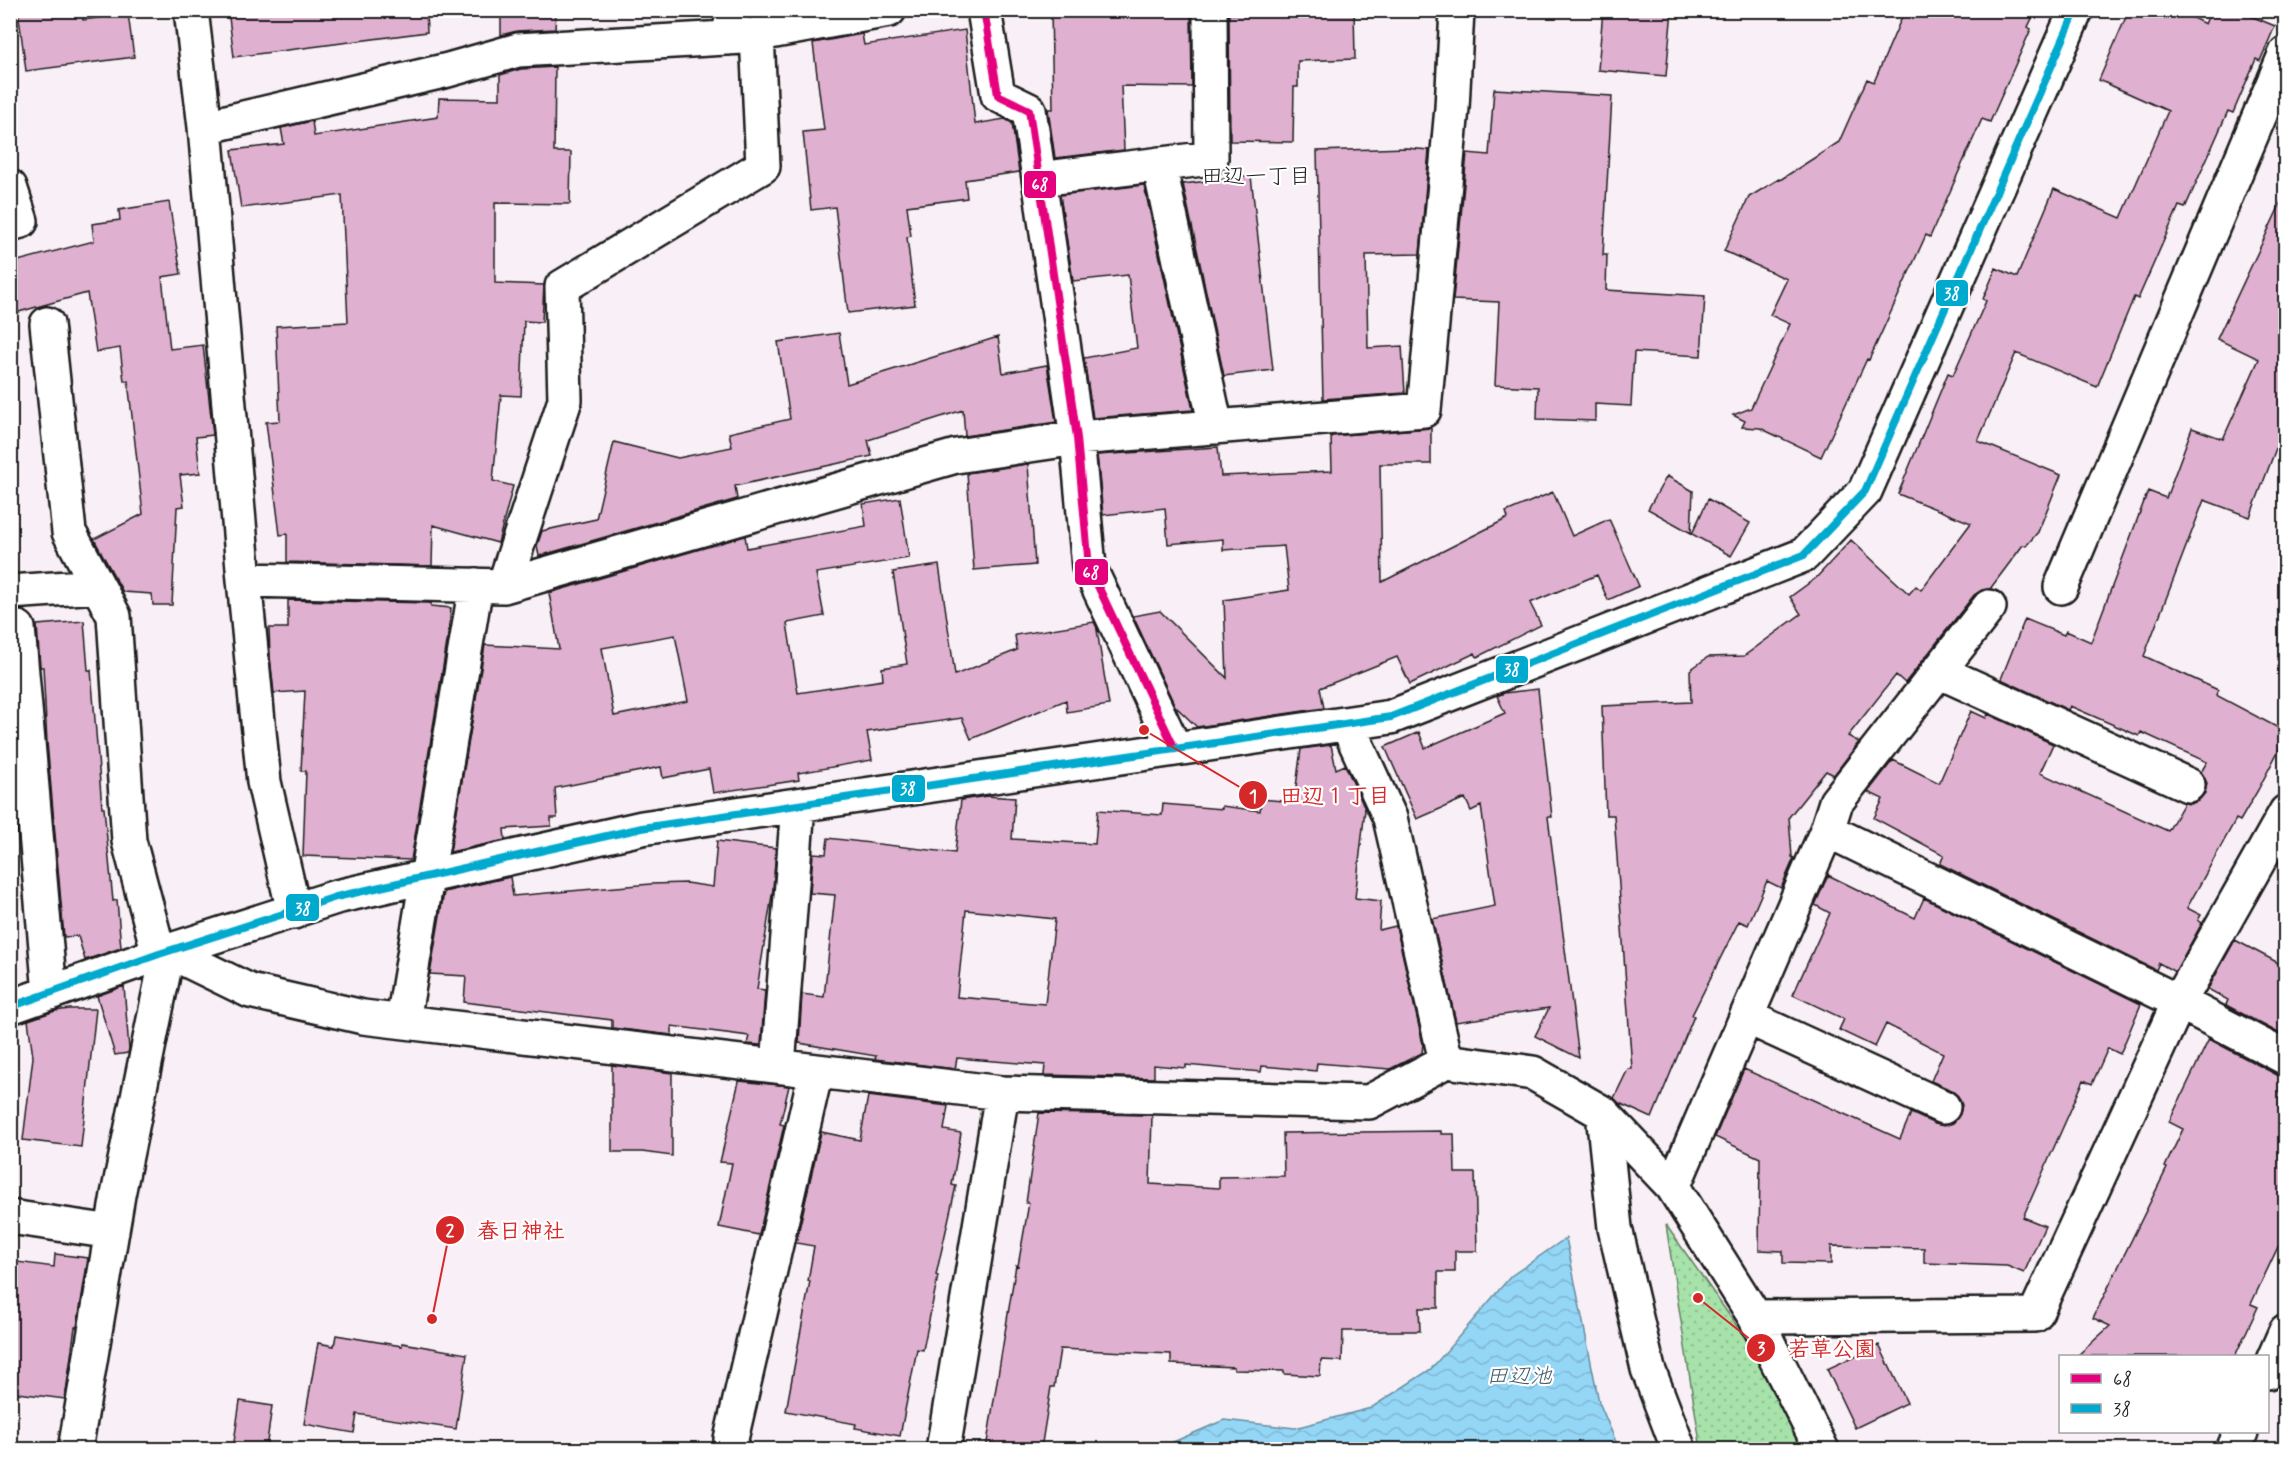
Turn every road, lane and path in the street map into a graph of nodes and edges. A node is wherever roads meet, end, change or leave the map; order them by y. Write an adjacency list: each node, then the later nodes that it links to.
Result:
1 (191, 10): 9 (street)
2 (889, 10): 7 (street)
3 (984, 10): 11 (street)
4 (1210, 10): 10 (street)
5 (1457, 10): 15 (street)
6 (2076, 10): 25 (street)
7 (740, 28): 9 (street); 18 (street)
8 (2286, 53): 20 (street)
9 (205, 127): 17 (street)
10 (1159, 164): 11 (street); 15 (street)
11 (1039, 178): 16 (street)
12 (10, 187): 13 (street)
13 (10, 224)
14 (47, 324): 19 (street)
15 (1216, 427): 16 (street)
16 (1077, 438): 18 (street); 26 (street)
17 (244, 580): 18 (street); 32 (street)
18 (490, 585): 31 (street)
19 (98, 586): 21 (street); 33 (street)
20 (2061, 587)
21 (10, 592)
22 (1989, 607): 24 (street)
23 (18, 628): 34 (street)
24 (1938, 671): 27 (street); 30 (street)
25 (1347, 724): 26 (street); 40 (street)
26 (1175, 749): 28 (street)
27 (2188, 785)
28 (798, 805): 31 (street); 41 (street)
29 (2286, 812): 35 (street)
30 (1827, 830): 35 (street); 37 (street)
31 (428, 876): 32 (street); 38 (street)
32 (294, 912): 33 (street)
33 (163, 953): 34 (street); 38 (street); 48 (street)
34 (50, 993): 36 (street)
35 (2179, 1002): 39 (street); 49 (street)
36 (10, 1007)
37 (1747, 1017): 44 (street); 46 (street)
38 (403, 1021): 41 (street)
39 (2286, 1058)
40 (1446, 1061): 43 (street); 45 (street)
41 (778, 1066): 42 (street)
42 (816, 1071): 43 (street); 53 (street)
43 (1002, 1093): 55 (street)
44 (1943, 1107)
45 (1603, 1113): 46 (street); 56 (street)
46 (1673, 1187): 49 (street)
47 (10, 1217): 48 (street)
48 (112, 1232): 54 (street)
49 (1755, 1317): 57 (street)
50 (2286, 1332): 51 (street)
51 (2269, 1370)
52 (2240, 1433): 58 (street)
53 (732, 1446)
54 (75, 1449)
55 (943, 1449)
56 (1679, 1449)
57 (1822, 1449)
58 (2233, 1449)

